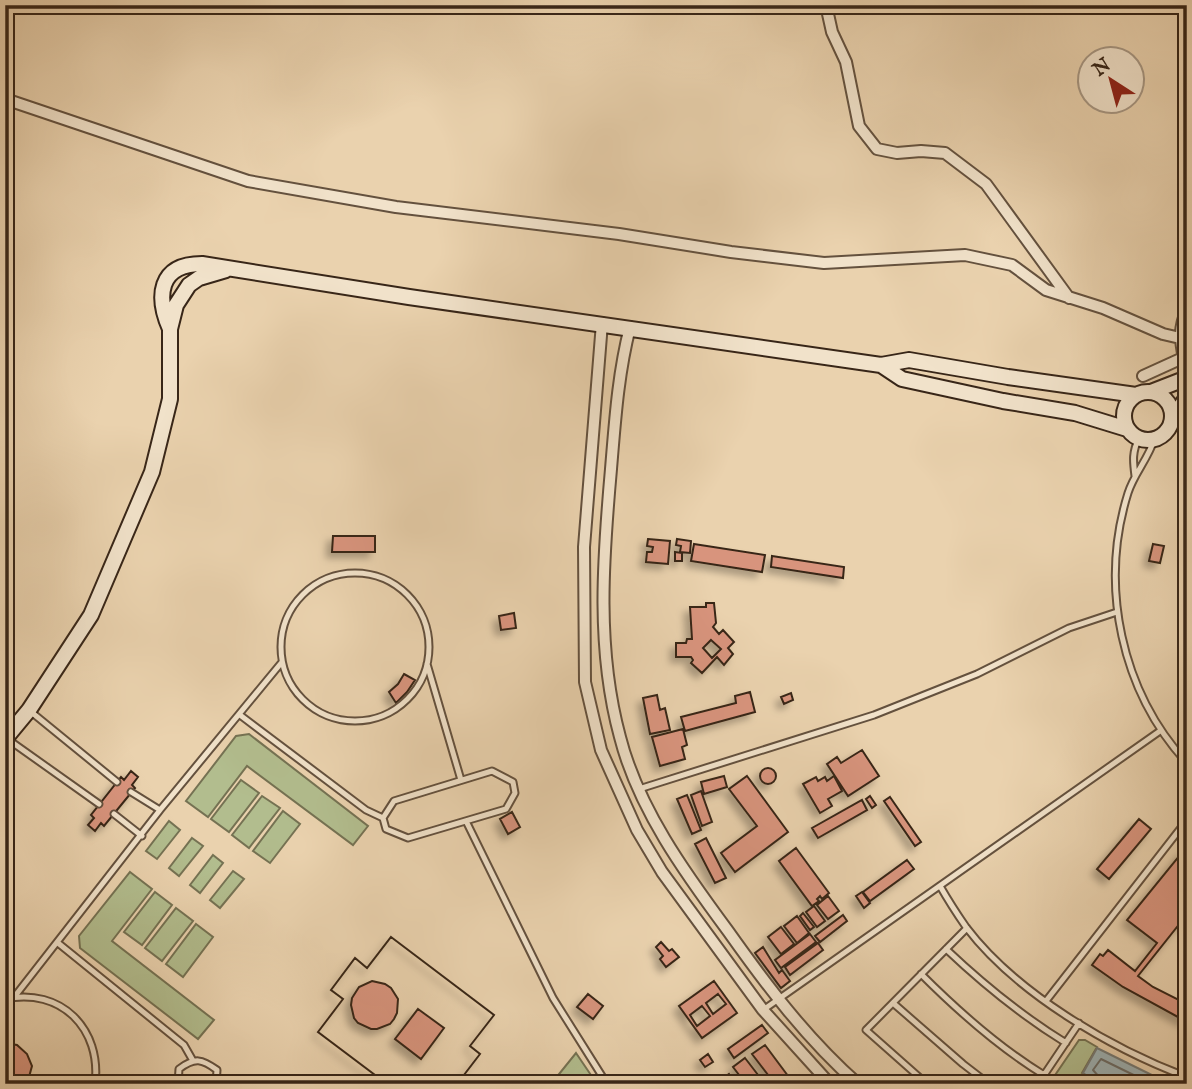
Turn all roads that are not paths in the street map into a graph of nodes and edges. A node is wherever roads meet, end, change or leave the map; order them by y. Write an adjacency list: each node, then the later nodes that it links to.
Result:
1 (826, 5): 4 (street)
2 (5, 99): 4 (street)
3 (230, 269): 6 (main road); 8 (main road); 8 (main road)
4 (1069, 298): 9 (street)
5 (1187, 310): 9 (street)
6 (602, 323): 7 (main road); 48 (street)
7 (630, 327): 11 (main road); 29 (street)
8 (170, 329): 22 (main road)
9 (1180, 338): 10 (street)
10 (1185, 357): 12 (street)
11 (881, 365): 14 (main road); 17 (main road)
12 (1143, 376)
13 (1187, 377): 14 (main road)
14 (1143, 394): 16 (main road); 17 (main road)
15 (1187, 397): 16 (main road)
16 (1172, 418): 17 (main road)
17 (1140, 436): 18 (lane); 18 (lane)
18 (1135, 476): 19 (lane)
19 (1117, 612): 24 (lane); 29 (lane)
20 (282, 662): 21 (lane); 21 (lane); 23 (lane)
21 (427, 664): 27 (lane)
22 (29, 710): 25 (main road); 28 (lane)
23 (240, 715): 32 (lane); 34 (lane)
24 (1160, 731): 26 (lane); 38 (lane)
25 (5, 739): 31 (lane)
26 (1187, 763)
27 (461, 780): 34 (lane); 36 (lane)
28 (117, 782)
29 (639, 789): 45 (street)
30 (131, 792): 32 (lane)
31 (99, 804)
32 (160, 810): 37 (lane)
33 (114, 814): 37 (lane)
34 (383, 818): 36 (lane)
35 (1187, 820): 46 (lane)
36 (466, 821): 57 (lane)
37 (142, 836): 40 (lane)
38 (940, 886): 39 (lane); 45 (lane)
39 (967, 928): 41 (lane); 46 (lane)
40 (58, 943): 43 (lane); 51 (lane)
41 (946, 948): 42 (lane); 50 (lane)
42 (921, 974): 47 (lane); 52 (lane)
43 (15, 996): 44 (lane); 54 (lane)
44 (5, 999)
45 (778, 1000): 48 (lane); 59 (street)
46 (1046, 1001): 49 (lane)
47 (893, 1003): 60 (lane); 61 (lane)
48 (763, 1010): 58 (street)
49 (1079, 1023): 50 (lane); 53 (lane)
50 (1066, 1043): 52 (lane)
51 (192, 1059): 55 (lane); 56 (lane)
52 (1044, 1075): 62 (lane)
53 (1187, 1077)
54 (95, 1084)
55 (178, 1084)
56 (216, 1084)
57 (607, 1084)
58 (830, 1084)
59 (858, 1084)
60 (927, 1084)
61 (989, 1084)
62 (1038, 1084)

